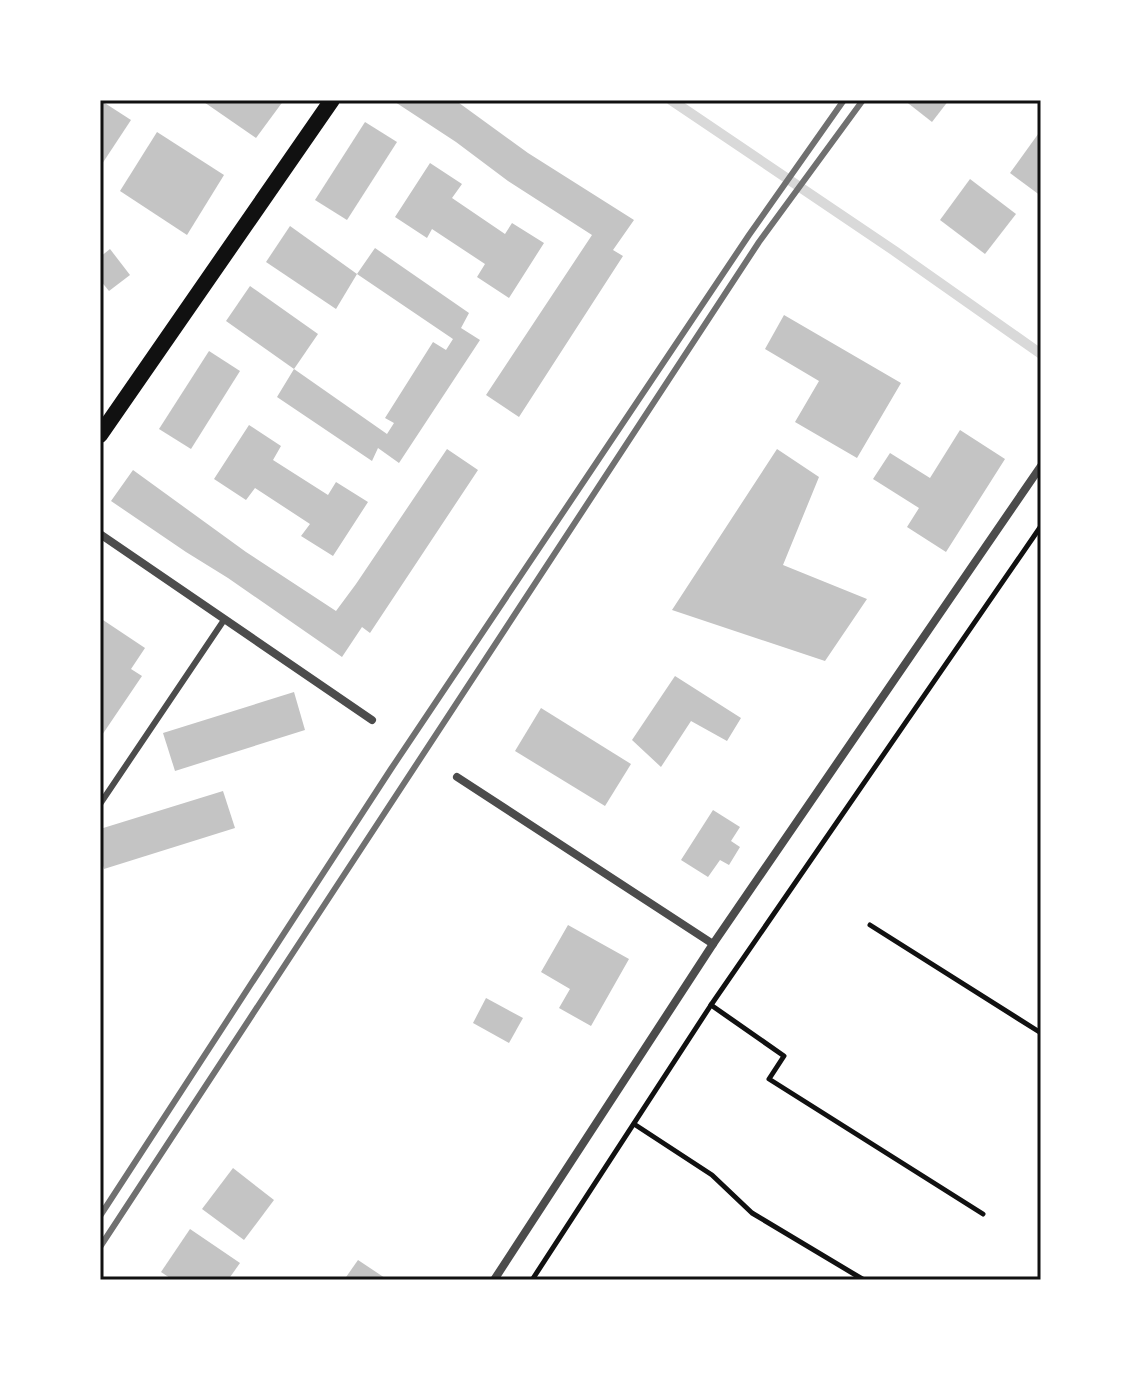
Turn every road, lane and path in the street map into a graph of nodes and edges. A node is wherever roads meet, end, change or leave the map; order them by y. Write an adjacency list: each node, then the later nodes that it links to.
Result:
1 (332, 100): 2 (main road)
2 (100, 435)
3 (1041, 466): 11 (street)
4 (1041, 526): 12 (path)
5 (100, 534): 6 (street)
6 (224, 620): 7 (street); 9 (lane)
7 (372, 720)
8 (457, 777): 11 (street)
9 (100, 804)
10 (870, 925): 13 (path)
11 (713, 944): 16 (street)
12 (711, 1005): 14 (path); 15 (path)
13 (1041, 1033)
14 (634, 1124): 17 (path); 18 (path)
15 (983, 1214)
16 (494, 1280)
17 (532, 1280)
18 (864, 1280)

